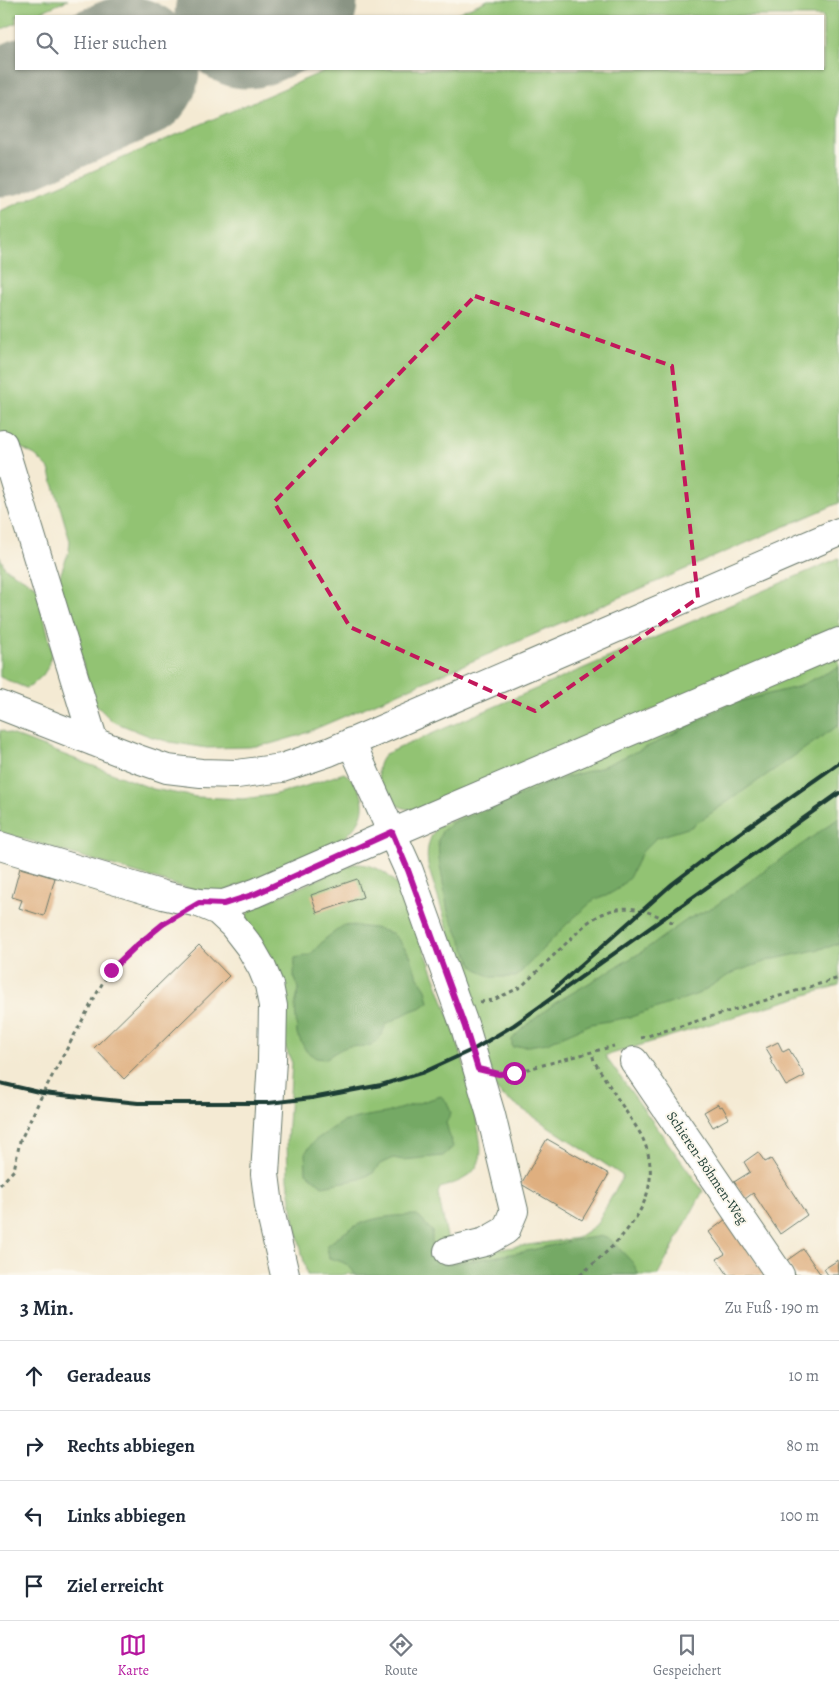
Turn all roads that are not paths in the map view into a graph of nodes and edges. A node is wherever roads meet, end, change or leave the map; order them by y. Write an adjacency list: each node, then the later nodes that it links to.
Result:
1 (3, 444): 5 (street)
2 (839, 532): 6 (street)
3 (839, 642): 7 (street)
4 (0, 705): 5 (street)
5 (94, 742): 6 (street)
6 (351, 742): 7 (street)
7 (392, 832): 9 (street); 11 (street)
8 (0, 846): 9 (street)
9 (199, 903): 12 (street)
10 (632, 1048): 13 (street, Schieren-Böhmen-Weg)
11 (448, 1251)
12 (285, 1275)
13 (780, 1275)

